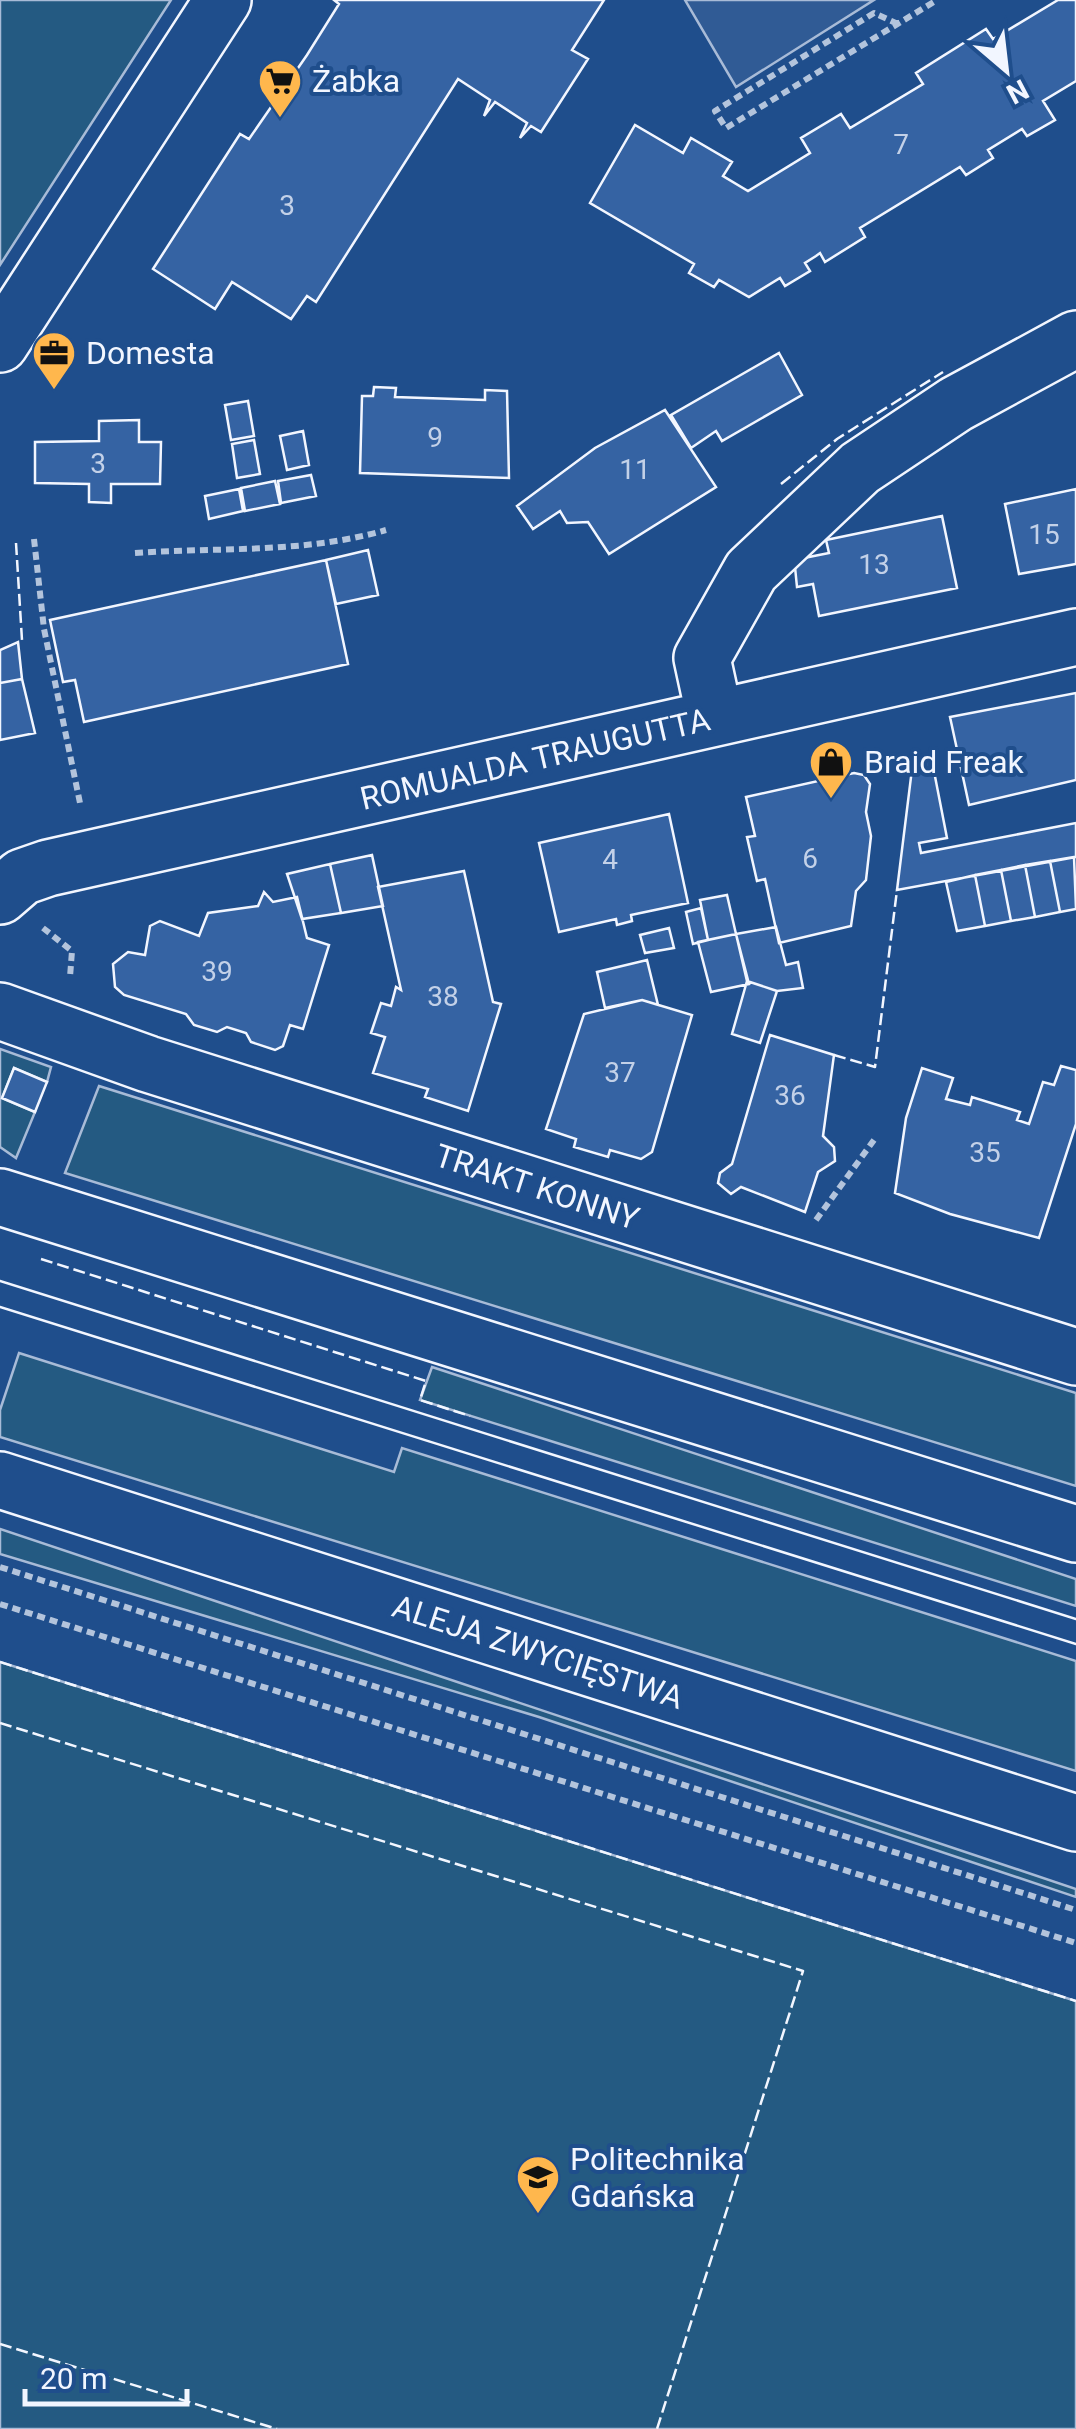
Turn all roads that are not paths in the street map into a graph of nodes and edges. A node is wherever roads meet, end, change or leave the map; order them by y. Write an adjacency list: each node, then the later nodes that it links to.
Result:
1 (223, 0): 3 (street)
2 (1076, 339): 5 (street)
3 (0, 344)
4 (1076, 637): 5 (street, ROMUALDA TRAUGUTTA)
5 (715, 718): 6 (street, ROMUALDA TRAUGUTTA)
6 (17, 908)
7 (0, 1011): 9 (street, TRAKT KONNY)
8 (0, 1198): 11 (street)
9 (1076, 1358)
10 (0, 1480): 12 (street, ALEJA ZWYCIĘSTWA)
11 (1076, 1534)
12 (1076, 1824)

